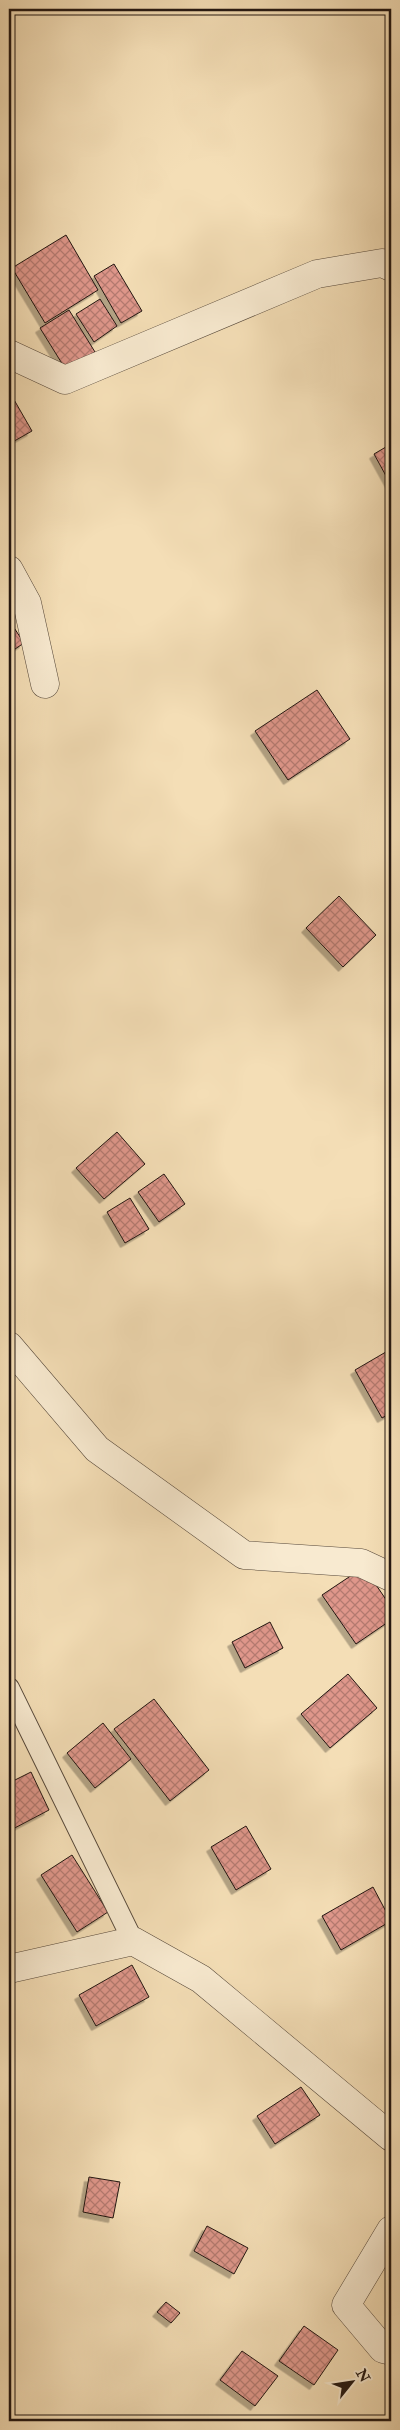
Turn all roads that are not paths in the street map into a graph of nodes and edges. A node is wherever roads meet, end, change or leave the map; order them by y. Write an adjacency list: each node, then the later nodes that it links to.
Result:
1 (391, 267): 2 (street)
2 (9, 354)
3 (9, 570): 4 (street)
4 (45, 684)
5 (9, 1346): 6 (street)
6 (391, 1577)
7 (9, 1688): 8 (lane)
8 (133, 1941): 9 (street); 10 (street)
9 (9, 1969)
10 (391, 2137)
11 (391, 2230): 12 (street)
12 (391, 2351)

